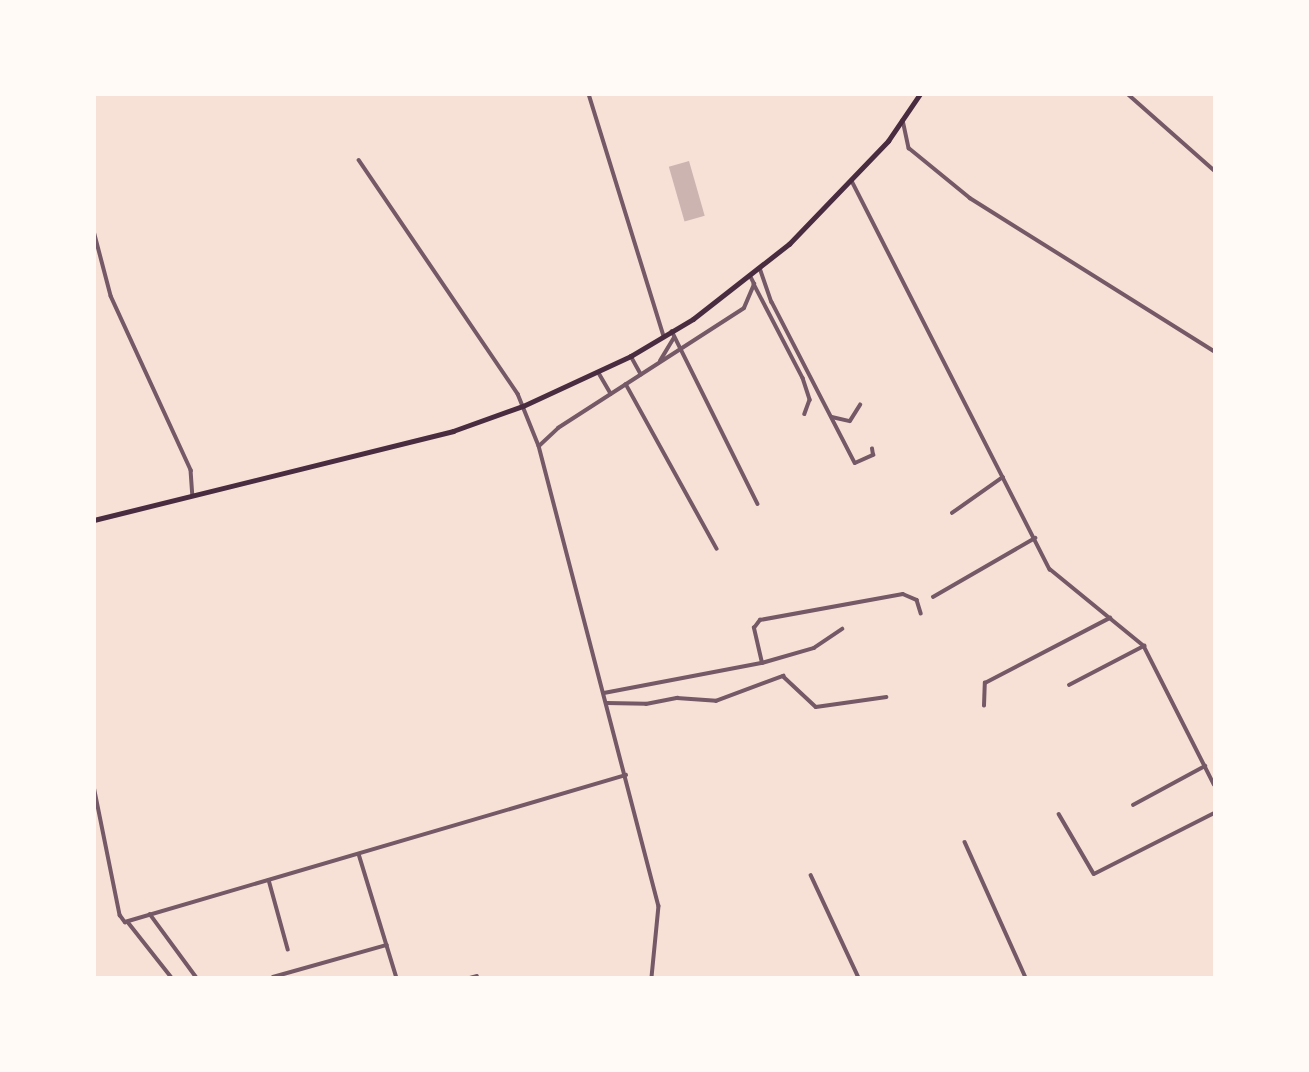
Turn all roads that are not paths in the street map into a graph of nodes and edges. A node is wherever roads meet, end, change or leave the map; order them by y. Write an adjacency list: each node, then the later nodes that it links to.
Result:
1 (589, 94): 13 (street)
2 (920, 94): 4 (main road)
3 (1128, 94): 6 (street)
4 (903, 120): 7 (main road); 16 (street)
5 (359, 160): 24 (street)
6 (1214, 170)
7 (852, 181): 9 (main road); 29 (street)
8 (94, 231): 30 (street)
9 (760, 268): 10 (main road); 26 (street)
10 (750, 276): 11 (street); 12 (main road)
11 (754, 284): 15 (street); 25 (street)
12 (672, 331): 13 (main road); 14 (street)
13 (664, 337): 17 (main road)
14 (675, 337): 15 (street); 18 (street)
15 (681, 350): 18 (street); 31 (street)
16 (1214, 351)
17 (631, 356): 19 (main road); 20 (street)
18 (659, 363): 20 (street)
19 (598, 373): 22 (street); 24 (main road)
20 (641, 374): 21 (street)
21 (626, 384): 22 (street); 35 (street)
22 (611, 394): 27 (street)
23 (860, 405): 26 (street)
24 (523, 407): 27 (street); 30 (main road)
25 (805, 414)
26 (830, 416): 28 (street)
27 (539, 446): 43 (street)
28 (872, 449)
29 (1003, 477): 32 (street); 34 (street)
30 (193, 496): 33 (main road)
31 (758, 504)
32 (952, 513)
33 (94, 520)
34 (1035, 538): 36 (street); 38 (street)
35 (717, 549)
36 (933, 597)
37 (920, 613): 41 (street)
38 (1110, 618): 40 (street); 46 (street)
39 (842, 629): 41 (street)
40 (1144, 646): 42 (street); 47 (street)
41 (762, 663): 43 (street)
42 (1069, 685)
43 (604, 693): 45 (street)
44 (886, 697): 45 (street)
45 (607, 703): 48 (street)
46 (984, 706)
47 (1205, 766): 49 (street); 52 (street)
48 (626, 775): 56 (street); 69 (street)
49 (1214, 784)
50 (94, 786): 51 (street)
51 (96, 805): 60 (street)
52 (1133, 805)
53 (1214, 813): 54 (street)
54 (1059, 814)
55 (965, 842): 71 (street)
56 (359, 854): 58 (street); 61 (street)
57 (811, 875): 70 (street)
58 (268, 880): 59 (street); 62 (street)
59 (150, 914): 60 (street); 65 (street)
60 (128, 922): 64 (street)
61 (387, 944): 66 (street); 67 (street)
62 (289, 949)
63 (477, 976): 68 (street)
64 (172, 978)
65 (197, 978)
66 (273, 978)
67 (397, 978)
68 (470, 978)
69 (652, 978)
70 (859, 978)
71 (1026, 978)

